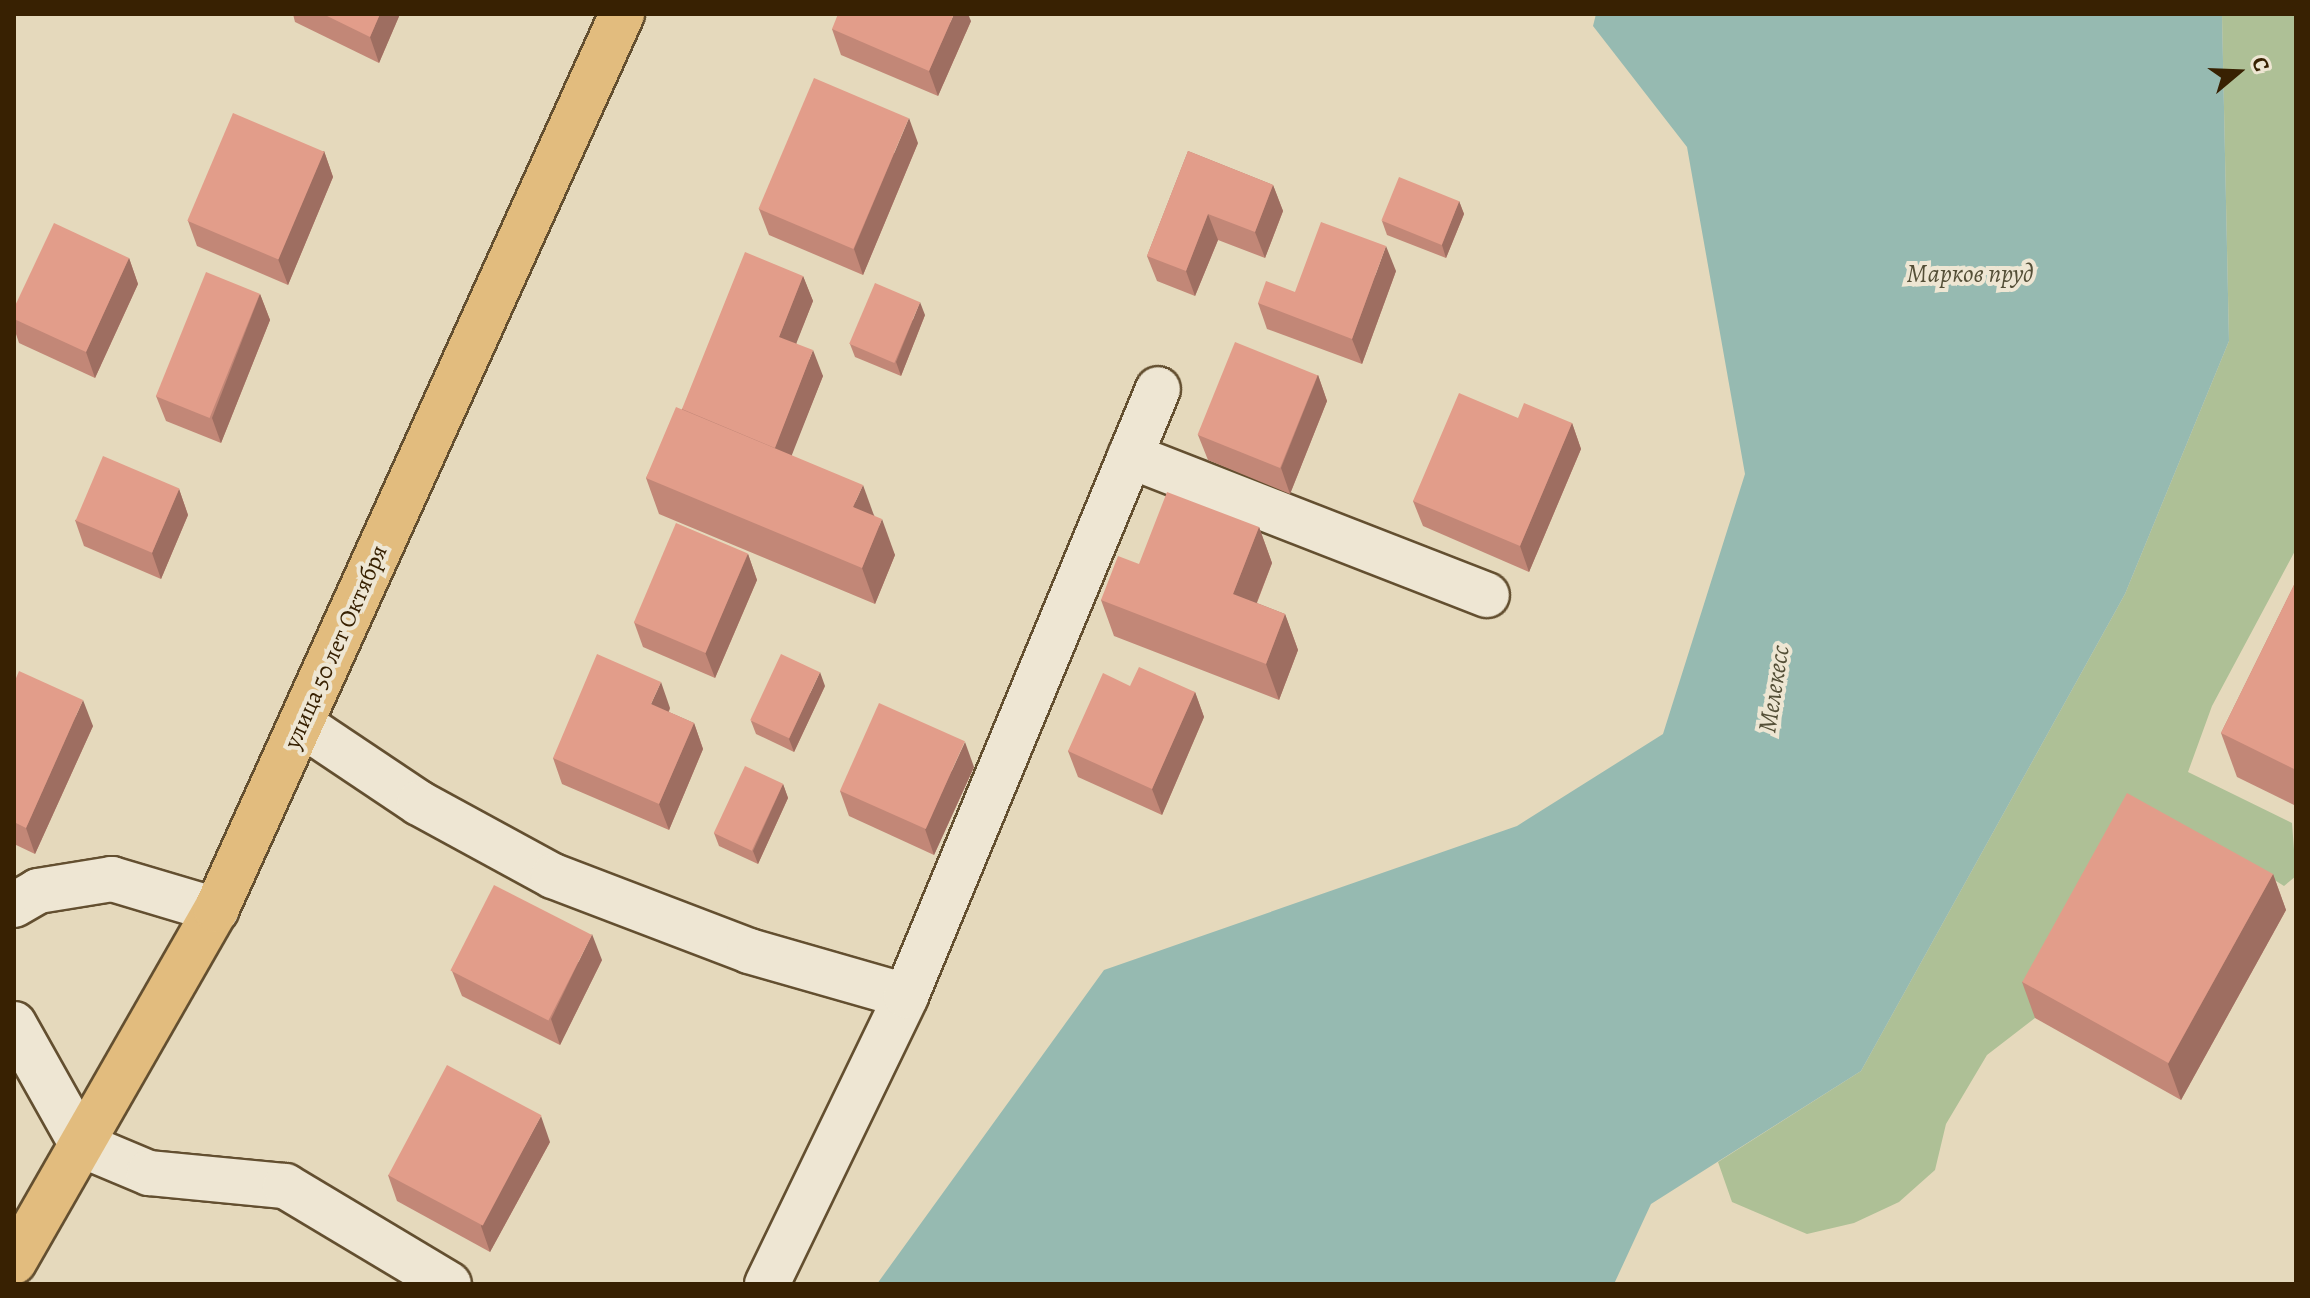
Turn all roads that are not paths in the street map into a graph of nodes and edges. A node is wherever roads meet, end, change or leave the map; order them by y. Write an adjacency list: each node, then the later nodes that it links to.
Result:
1 (622, 14): 5 (main road, улица 50 лет Октября)
2 (1158, 389): 3 (street)
3 (1130, 456): 4 (street); 8 (street)
4 (1487, 595)
5 (301, 724): 7 (main road, улица 50 лет Октября); 8 (street)
6 (14, 905): 7 (street)
7 (216, 910): 10 (main road, улица 50 лет Октября)
8 (906, 996): 13 (street)
9 (14, 1024): 10 (street)
10 (82, 1145): 11 (main road, улица 50 лет Октября); 12 (street)
11 (14, 1262)
12 (449, 1284)
13 (767, 1284)

